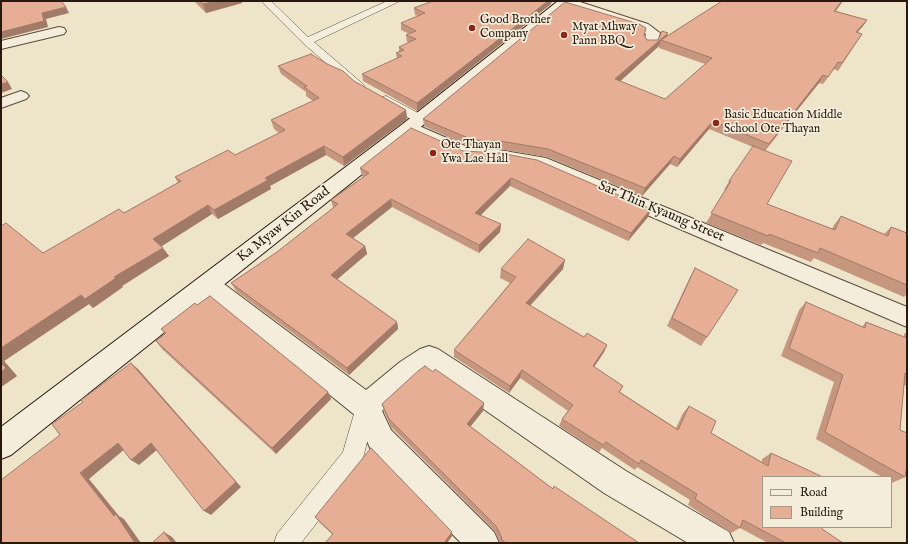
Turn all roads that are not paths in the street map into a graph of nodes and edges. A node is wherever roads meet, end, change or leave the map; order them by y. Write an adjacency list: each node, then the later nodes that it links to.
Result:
1 (266, 1): 5 (lane)
2 (395, 1): 5 (lane)
3 (565, 1): 6 (street); 10 (street, Ka Myaw Kin Road)
4 (59, 31): 7 (street)
5 (307, 41): 10 (lane)
6 (650, 43)
7 (1, 45)
8 (21, 96): 9 (street)
9 (1, 103)
10 (415, 123): 11 (street, Ka Myaw Kin Road); 12 (street, Sar Thin Kyaung Street)
11 (208, 284): 13 (street); 14 (street, Ka Myaw Kin Road)
12 (907, 317)
13 (366, 407): 15 (lane); 16 (street); 17 (street)
14 (1, 445)
15 (286, 543)
16 (483, 543)
17 (718, 543)

